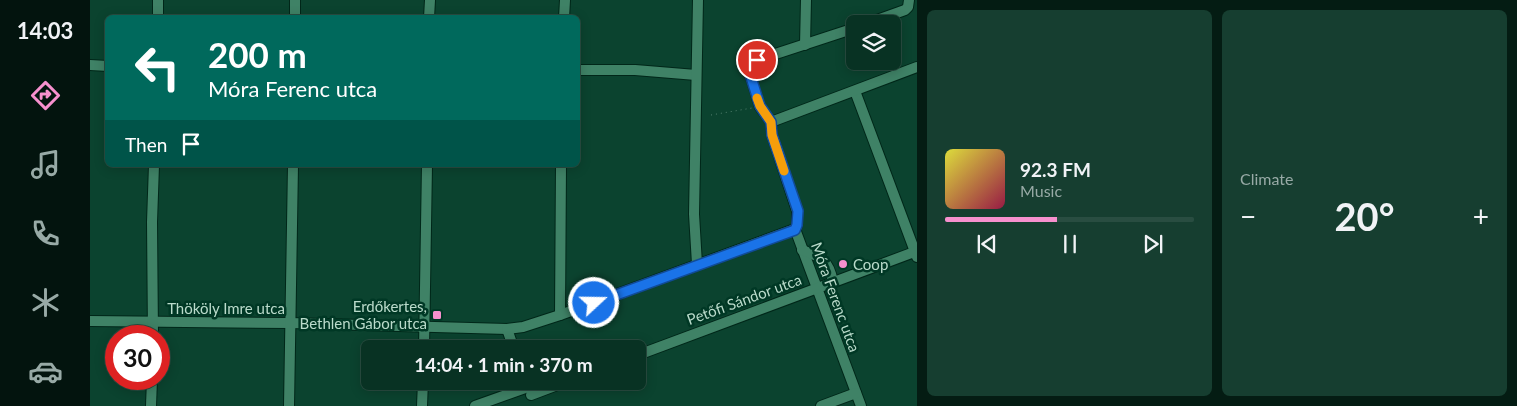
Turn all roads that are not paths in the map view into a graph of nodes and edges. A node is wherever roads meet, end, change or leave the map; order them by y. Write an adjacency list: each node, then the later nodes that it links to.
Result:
1 (158, 0): 8 (street)
2 (295, 0): 9 (street)
3 (430, 0): 10 (street)
4 (565, 0): 11 (street)
5 (698, 0): 19 (street)
6 (806, 0): 14 (street)
7 (907, 5): 12 (street)
8 (158, 15)
9 (295, 15)
10 (429, 15)
11 (564, 15)
12 (885, 15)
13 (846, 31): 14 (street)
14 (805, 45): 21 (street, Móra Ferenc utca)
15 (90, 65): 16 (street)
16 (105, 66)
17 (917, 68): 20 (street)
18 (580, 70): 19 (street)
19 (696, 75): 29 (street)
20 (855, 91): 21 (street); 28 (street)
21 (771, 122): 26 (street, Móra Ferenc utca)
22 (154, 167): 34 (street)
23 (292, 167): 35 (street)
24 (427, 167): 36 (street)
25 (561, 167): 32 (street)
26 (795, 230): 27 (street, Móra Ferenc utca); 29 (street, Thököly Imre utca)
27 (802, 250): 30 (street); 31 (street, Móra Ferenc utca)
28 (916, 253): 30 (street, Petőfi Sándor utca)
29 (697, 264): 32 (street, Thököly Imre utca)
30 (833, 282): 31 (street, Petőfi Sándor utca)
31 (816, 288): 40 (street, Petőfi Sándor utca); 45 (street, Móra Ferenc utca)
32 (560, 315): 37 (street, Thököly Imre utca)
33 (90, 321): 34 (street, Thököly Imre utca)
34 (153, 322): 35 (street, Thököly Imre utca)
35 (290, 323): 36 (street, Thököly Imre utca); 47 (street)
36 (424, 326): 37 (street, Thököly Imre utca); 38 (street)
37 (507, 329): 39 (street)
38 (424, 340)
39 (511, 340)
40 (646, 352)
41 (152, 390): 46 (street)
42 (423, 390): 48 (street)
43 (522, 390): 49 (street)
44 (529, 390): 50 (street)
45 (856, 393): 51 (street); 52 (street, Móra Ferenc utca)
46 (151, 406)
47 (289, 406)
48 (422, 406)
49 (475, 406)
50 (535, 406)
51 (822, 406)
52 (861, 406)

